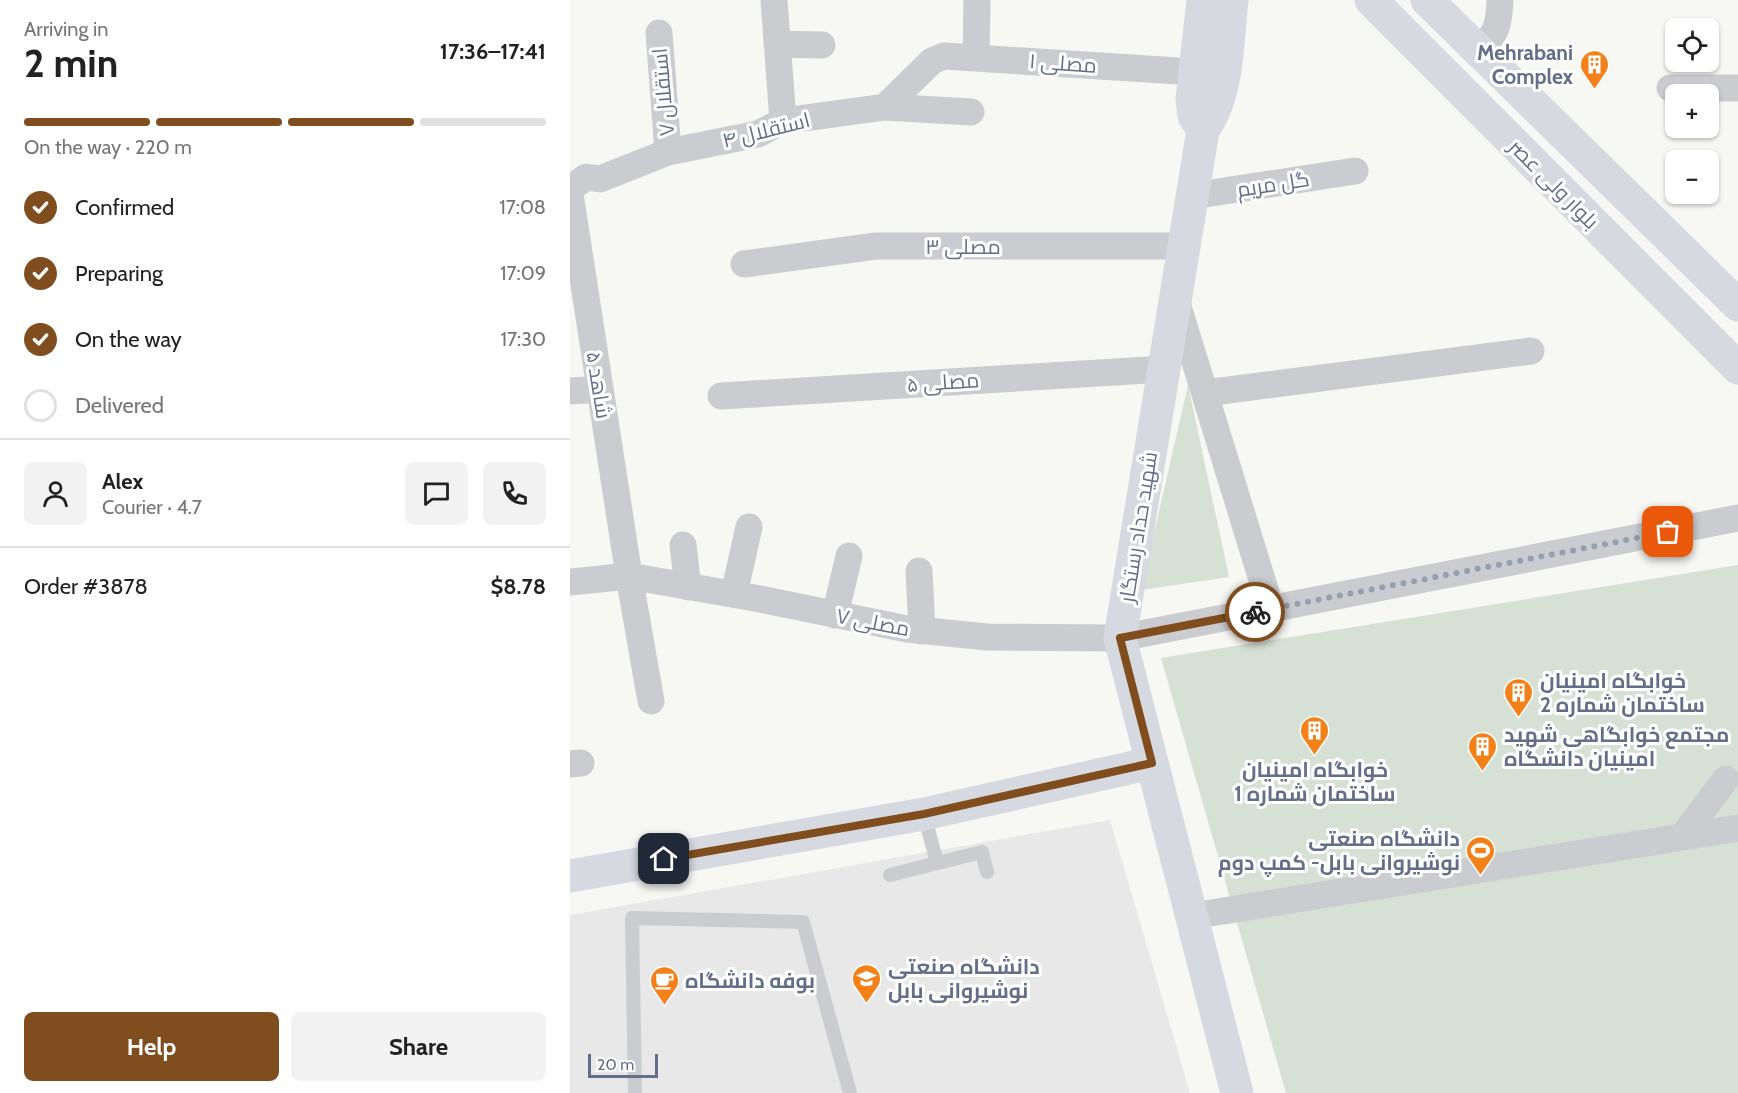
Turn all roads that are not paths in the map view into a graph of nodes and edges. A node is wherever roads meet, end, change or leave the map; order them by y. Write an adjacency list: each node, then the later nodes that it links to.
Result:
1 (774, 0): 9 (street)
2 (978, 0): 12 (street)
3 (1203, 0): 13 (main road)
4 (1232, 0): 19 (main road, شهید حداد رستگار)
5 (1371, 0): 30 (main road, بلوار ولی عصر)
6 (1427, 0): 11 (main road, بلوار ولی عصر)
7 (1500, 0): 11 (street)
8 (659, 33): 20 (street, استقلال ۷)
9 (777, 44): 10 (street); 18 (street)
10 (822, 45)
11 (1477, 51): 28 (main road, بلوار ولی عصر)
12 (976, 57): 13 (street, مصلی ۱); 16 (street, مصلی ۱)
13 (1194, 72): 19 (main road)
14 (1719, 88): 15 (street)
15 (1738, 88)
16 (885, 107): 17 (street, استقلال ۴); 18 (street, استقلال ۴)
17 (971, 112)
18 (783, 121): 20 (street, استقلال ۴)
19 (1203, 130): 24 (main road, شهید حداد رستگار)
20 (668, 152): 22 (street, استقلال ۴)
21 (1355, 171): 24 (street, گل مریم)
22 (570, 189)
23 (570, 194): 32 (street, شاهد ۵)
24 (1192, 196): 25 (main road, شهید حداد رستگار)
25 (1184, 246): 26 (street, مصلی ۳); 27 (main road, شهید حداد رستگار)
26 (744, 264)
27 (1176, 298): 31 (main road, شهید حداد رستگار); 34 (street)
28 (1738, 305)
29 (1531, 351): 34 (street)
30 (1738, 368)
31 (1164, 369): 35 (street, مصلی ۵); 48 (main road, شهید حداد رستگار)
32 (600, 389): 33 (street); 41 (street, شاهد ۵)
33 (570, 391)
34 (1205, 393): 45 (street)
35 (721, 396)
36 (1738, 518): 45 (street, مصلی ۷)
37 (749, 527): 44 (street)
38 (683, 545): 43 (street)
39 (849, 556): 46 (street)
40 (920, 571): 47 (street)
41 (629, 576): 42 (street, مصلی ۷); 43 (street, مصلی ۷); 49 (street, شاهد ۵)
42 (570, 582)
43 (688, 586): 44 (street, مصلی ۷)
44 (734, 594): 46 (street, مصلی ۷)
45 (1271, 609): 48 (street, مصلی ۷)
46 (835, 615): 47 (street, مصلی ۷)
47 (922, 631): 48 (street, مصلی ۷)
48 (1120, 638): 50 (main road, شهید حداد رستگار)
49 (651, 701)
50 (1152, 763): 52 (main road); 59 (main road, شهید حداد رستگار)
51 (1726, 779): 54 (street)
52 (924, 814): 55 (lane); 58 (main road)
53 (1738, 828): 54 (street)
54 (1682, 837): 59 (street)
55 (937, 863): 56 (lane); 57 (lane)
56 (987, 872)
57 (890, 875)
58 (570, 876)
59 (1192, 916): 62 (main road, شهید حداد رستگار)
60 (635, 1093): 61 (lane)
61 (850, 1093)
62 (1237, 1093)

